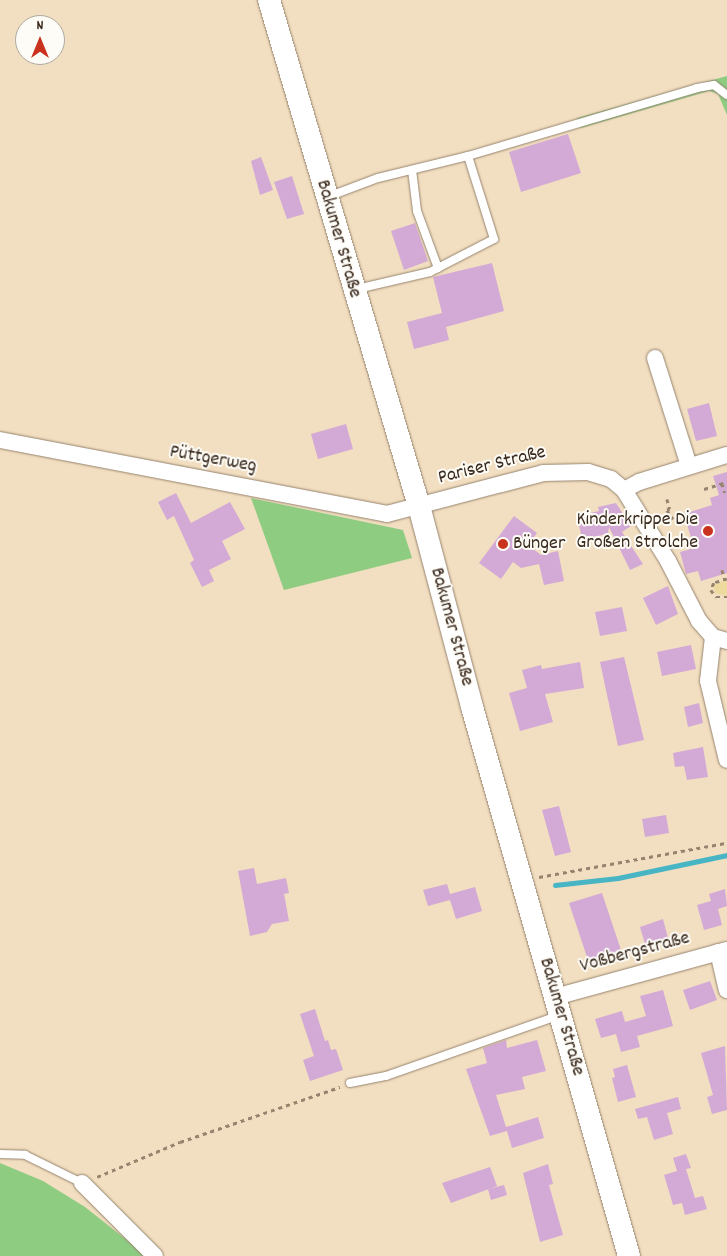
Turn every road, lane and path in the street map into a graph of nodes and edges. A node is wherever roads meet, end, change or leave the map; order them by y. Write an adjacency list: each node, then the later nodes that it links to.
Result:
1 (269, 0): 5 (main road, Bakumer Straße)
2 (727, 95): 3 (lane)
3 (468, 156): 4 (lane); 6 (lane)
4 (412, 170): 5 (lane); 6 (lane)
5 (326, 198): 7 (main road, Bakumer Straße)
6 (438, 268): 7 (lane)
7 (352, 290): 18 (main road, Bakumer Straße)
8 (655, 358): 11 (street)
9 (0, 440): 18 (street, Püttgerweg)
10 (727, 455): 11 (street)
11 (689, 466): 15 (street)
12 (727, 482): 13 (path)
13 (722, 483): 14 (path); 16 (path)
14 (704, 488)
15 (624, 490): 18 (street, Pariser Straße); 23 (street, Pariser Straße)
16 (725, 493)
17 (667, 499): 19 (path)
18 (418, 506): 26 (main road, Bakumer Straße)
19 (673, 519)
20 (722, 570): 21 (path)
21 (726, 579): 22 (path)
22 (727, 597)
23 (720, 639): 24 (street)
24 (727, 760)
25 (727, 843): 26 (path)
26 (522, 882): 29 (main road, Bakumer Straße)
27 (722, 951): 28 (street); 29 (street, Voßbergstraße)
28 (727, 990)
29 (555, 997): 35 (main road, Bakumer Straße)
30 (549, 1019): 31 (lane)
31 (350, 1083): 33 (path)
32 (0, 1154): 33 (lane)
33 (82, 1183): 34 (street)
34 (154, 1256)
35 (629, 1256)

